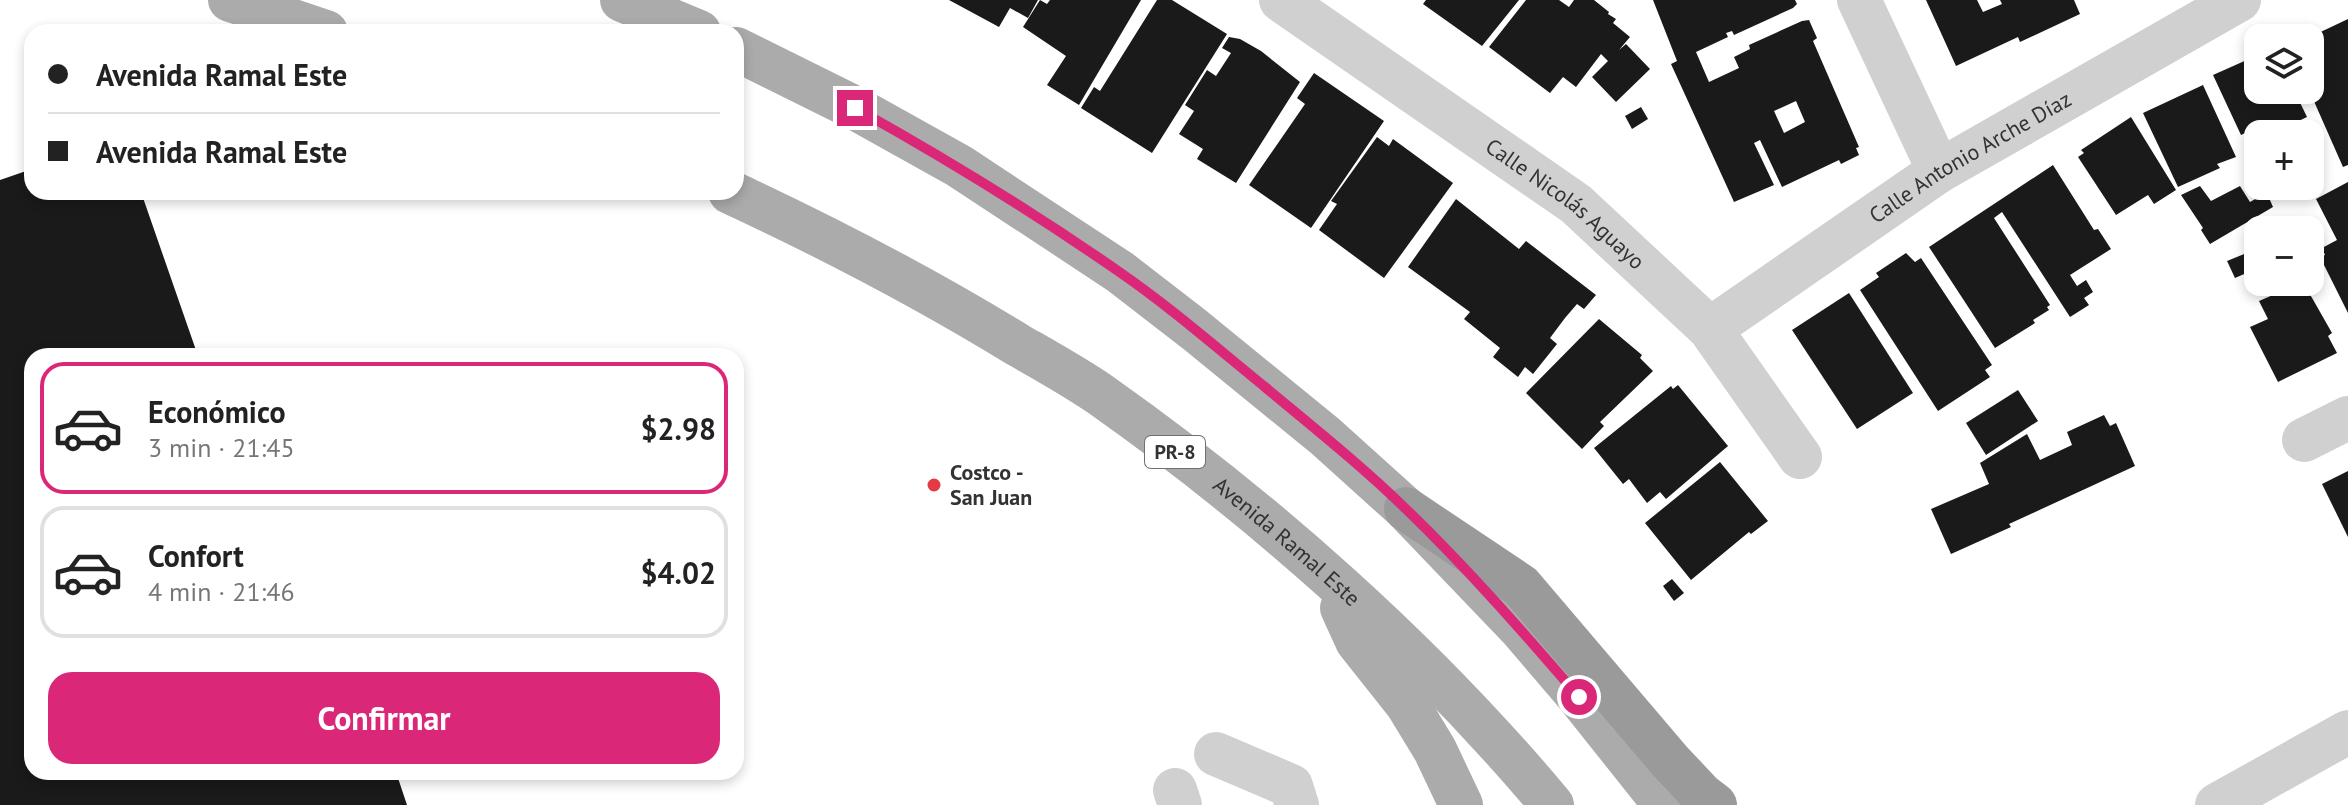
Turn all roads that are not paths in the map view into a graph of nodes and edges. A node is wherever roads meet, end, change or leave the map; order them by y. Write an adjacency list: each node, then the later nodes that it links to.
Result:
1 (230, 0): 6 (main road)
2 (622, 0): 7 (main road)
3 (1281, 0): 11 (street, Calle Nicolás Aguayo)
4 (1859, 0): 9 (street)
5 (2239, 0): 9 (street, Calle Antonio Arche Díaz)
6 (302, 24)
7 (680, 24)
8 (744, 53): 15 (main road)
9 (1939, 171): 11 (street, Calle Antonio Arche Díaz)
10 (744, 199): 16 (main road, Avenida Ramal Este / PR-8)
11 (1710, 329): 14 (street, Calle Nicolás Aguayo)
12 (2348, 418): 13 (street)
13 (2304, 440)
14 (1800, 457)
15 (1406, 509): 22 (main road); 23 (highway)
16 (1328, 576): 20 (main road); 21 (main road, Avenida Ramal Este / PR-8)
17 (2348, 732): 24 (street)
18 (1243, 805): 19 (street)
19 (1297, 805)
20 (1461, 805)
21 (1552, 805)
22 (1665, 805)
23 (1715, 805)
24 (2217, 805)

